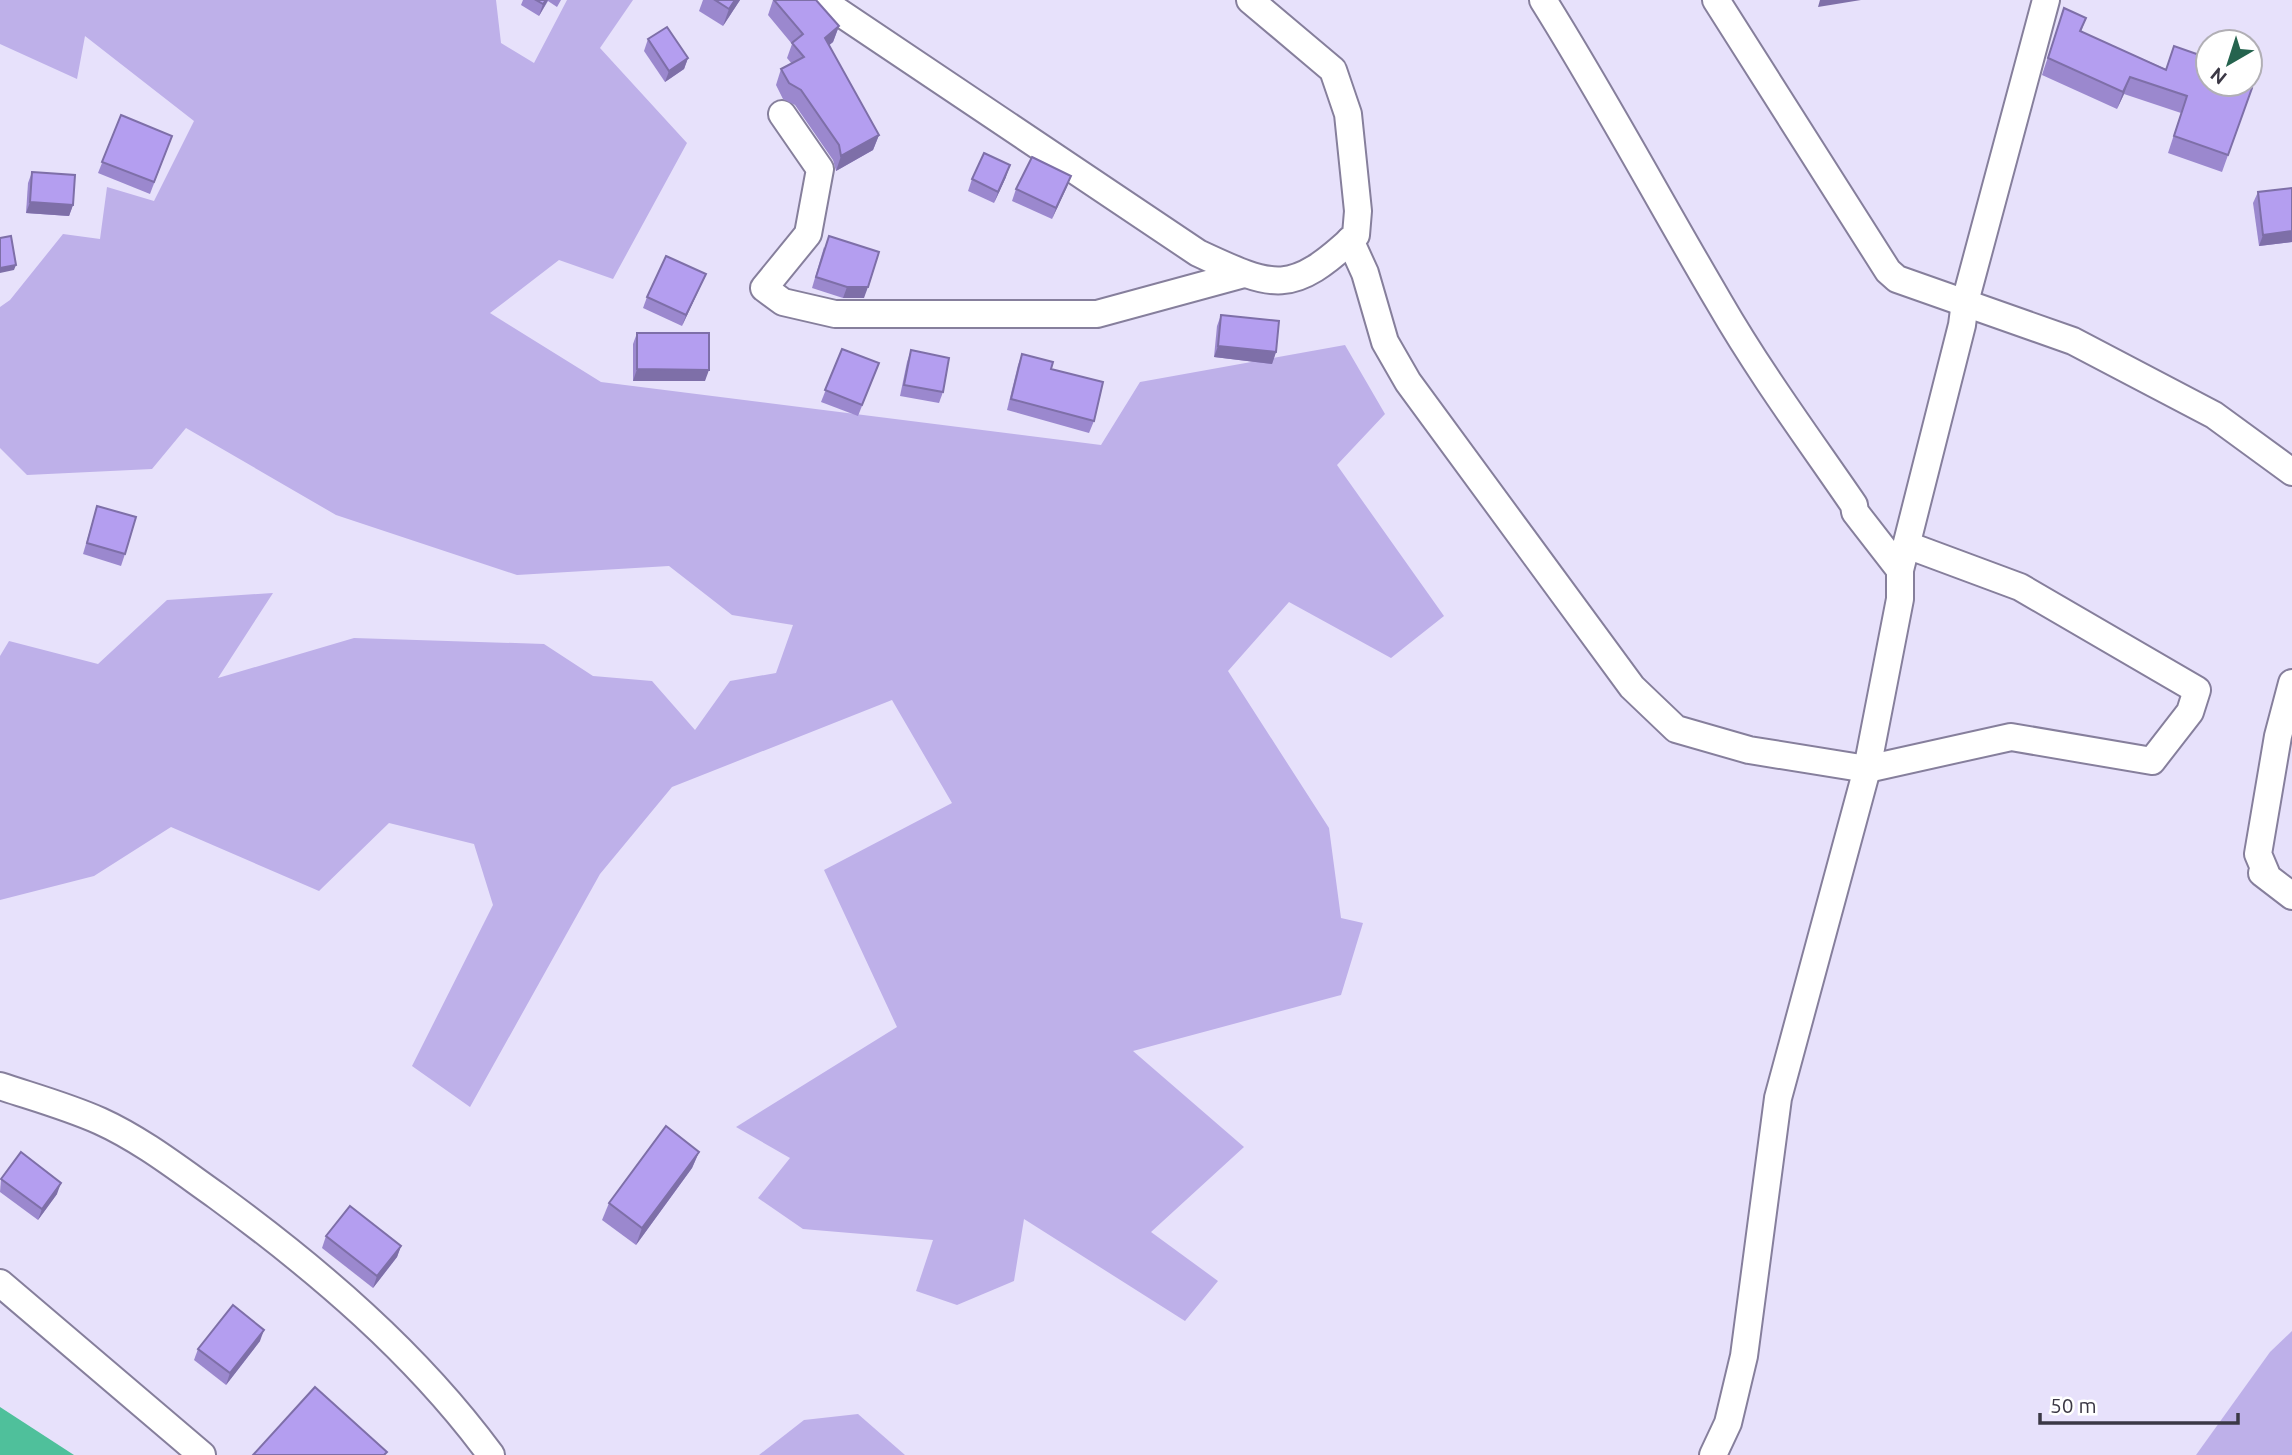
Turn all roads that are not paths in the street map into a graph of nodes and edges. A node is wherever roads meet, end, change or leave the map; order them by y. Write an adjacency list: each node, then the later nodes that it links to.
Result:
1 (821, 0): 8 (street)
2 (1250, 0): 7 (street)
3 (1544, 0): 12 (street)
4 (1716, 0): 9 (street)
5 (2046, 0): 9 (street)
6 (782, 114): 8 (street)
7 (1349, 240): 8 (street); 14 (street)
8 (1244, 274)
9 (1965, 302): 10 (street); 11 (street)
10 (2292, 472)
11 (1907, 545): 12 (street); 14 (street)
12 (1900, 570): 14 (street)
13 (2292, 683): 15 (street)
14 (1867, 769): 20 (street)
15 (2292, 896)
16 (0, 1086): 19 (street)
17 (0, 1283): 18 (street)
18 (202, 1455)
19 (491, 1455)
20 (1713, 1455)

